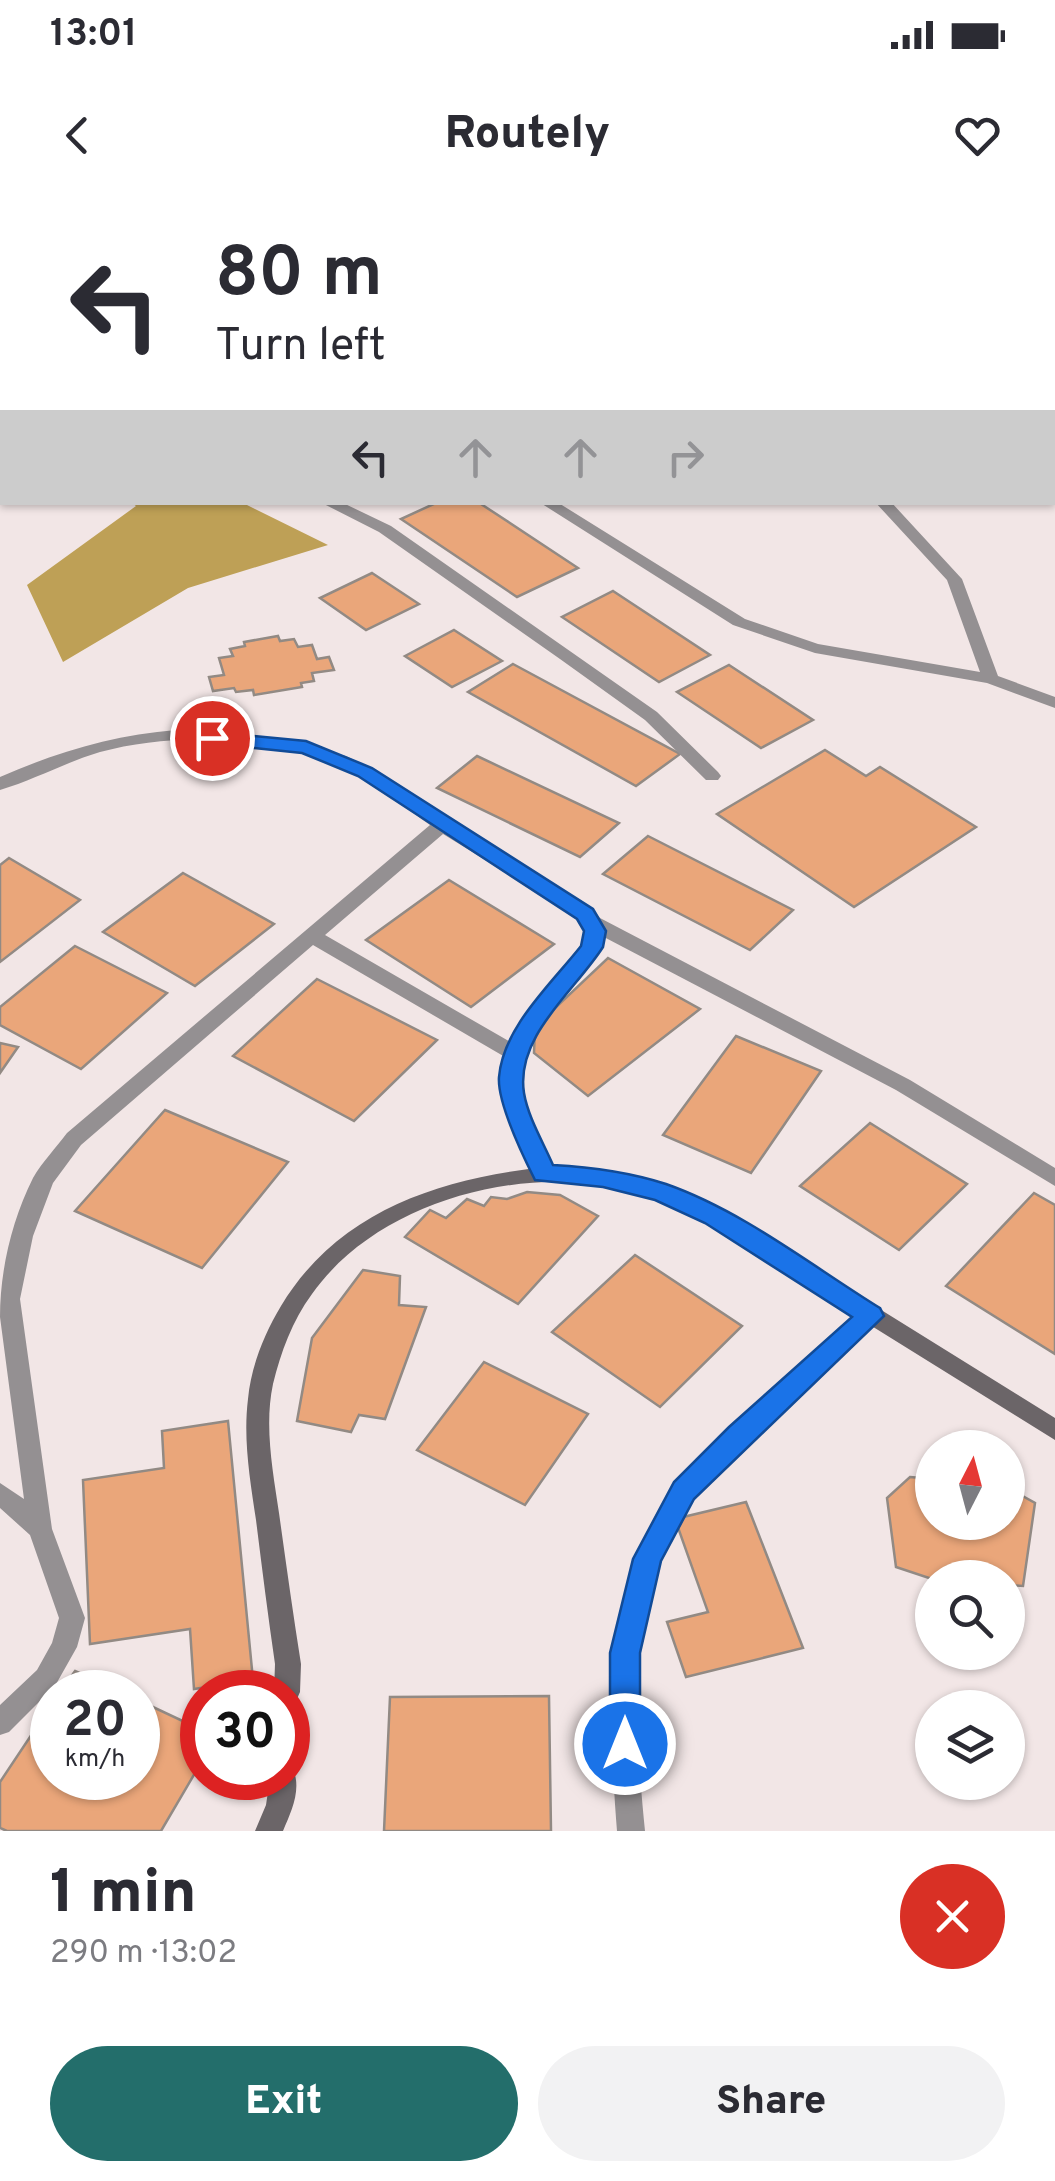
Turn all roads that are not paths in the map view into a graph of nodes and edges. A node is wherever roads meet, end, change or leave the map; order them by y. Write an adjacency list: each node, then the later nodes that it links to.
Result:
1 (333, 505): 6 (street)
2 (551, 505): 4 (street)
3 (885, 505): 4 (street)
4 (991, 679): 5 (street)
5 (1055, 703)
6 (712, 776)
7 (0, 784): 8 (street)
8 (442, 825): 9 (street); 10 (street)
9 (593, 923): 11 (street); 13 (street)
10 (312, 936): 11 (street); 17 (street)
11 (515, 1054): 12 (street)
12 (544, 1173): 14 (main road); 18 (main road)
13 (1055, 1178)
14 (871, 1316): 15 (main road); 22 (street)
15 (1055, 1430)
16 (0, 1492): 17 (street)
17 (40, 1529): 19 (street)
18 (288, 1670)
19 (0, 1723)
20 (281, 1800): 21 (main road)
21 (270, 1831)
22 (631, 1831)

